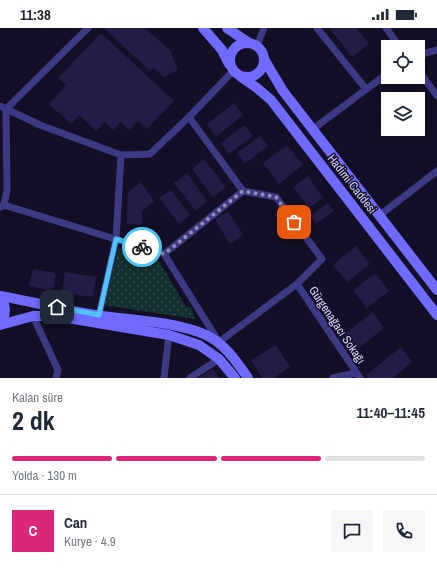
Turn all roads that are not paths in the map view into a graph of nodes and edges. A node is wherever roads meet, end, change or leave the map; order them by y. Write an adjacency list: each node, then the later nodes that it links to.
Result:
1 (204, 28): 12 (main road, Hadimi Caddesi)
2 (227, 28): 8 (main road)
3 (264, 28): 8 (street)
4 (317, 28): 15 (street)
5 (386, 28): 7 (street)
6 (86, 29): 17 (street)
7 (395, 40)
8 (253, 45): 11 (main road); 12 (main road)
9 (437, 50): 10 (street)
10 (425, 53)
11 (264, 59): 12 (main road); 19 (main road, Hadimi Caddesi)
12 (234, 71): 18 (street); 31 (main road, Hadimi Caddesi)
13 (381, 78): 15 (street)
14 (425, 80): 16 (street)
15 (366, 89): 19 (street)
16 (437, 96)
17 (3, 108): 20 (street); 23 (street)
18 (189, 117): 20 (street); 22 (street)
19 (313, 129): 24 (main road, Hadimi Caddesi)
20 (121, 155): 25 (street)
21 (437, 171): 24 (street)
22 (243, 191): 26 (street); 27 (street)
23 (2, 206): 25 (street)
24 (380, 215): 28 (main road, Hadimi Caddesi)
25 (116, 239): 26 (street); 30 (street)
26 (164, 254): 35 (street)
27 (297, 284): 35 (street); 37 (street, Gürgenağacı Sokağı)
28 (437, 290)
29 (0, 296): 30 (main road); 33 (main road)
30 (99, 315): 35 (main road)
31 (437, 315)
32 (33, 316): 33 (main road); 34 (main road); 38 (street)
33 (0, 325)
34 (168, 335): 36 (main road); 39 (street)
35 (219, 342): 42 (main road)
36 (219, 359): 40 (street); 41 (main road)
37 (358, 375): 43 (street)
38 (56, 378)
39 (164, 378)
40 (190, 378)
41 (235, 378)
42 (248, 378)
43 (333, 378)

